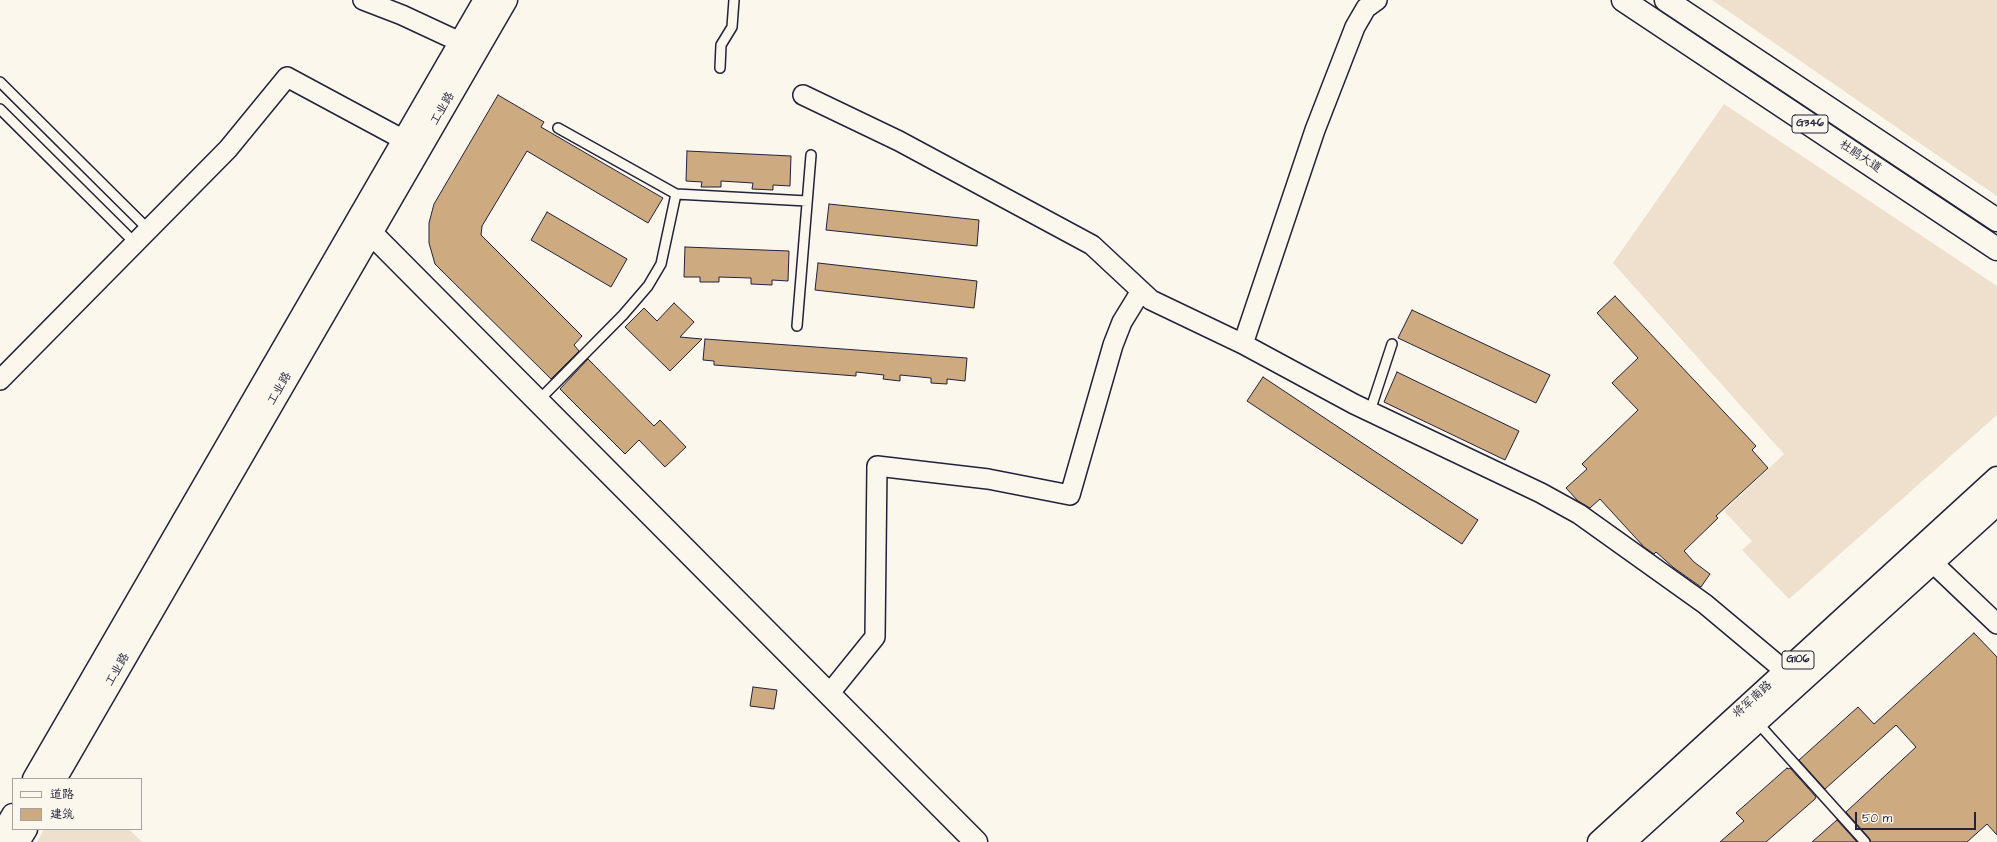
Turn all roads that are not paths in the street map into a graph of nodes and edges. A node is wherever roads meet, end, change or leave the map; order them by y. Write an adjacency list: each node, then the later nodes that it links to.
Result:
1 (363, 0): 8 (street)
2 (485, 0): 8 (main road, 工业路)
3 (506, 0): 19 (main road, 工业路)
4 (734, 0): 9 (lane)
5 (1377, 0): 25 (street)
6 (1623, 0): 22 (main road, 杜鹃大道 / G346)
7 (1666, 0): 18 (main road, 杜鹃大道 / G346)
8 (460, 42): 14 (main road, 工业路)
9 (720, 68)
10 (0, 82): 20 (lane)
11 (803, 95): 23 (street)
12 (0, 109): 21 (lane)
13 (558, 128): 16 (lane)
14 (404, 140): 19 (main road, 工业路); 20 (street)
15 (811, 155): 17 (lane)
16 (676, 194): 17 (lane); 28 (lane)
17 (807, 201): 24 (lane)
18 (1997, 220)
19 (364, 227): 28 (main road); 37 (main road, 工业路); 38 (main road, 工业路)
20 (149, 230): 21 (street)
21 (135, 244): 27 (street)
22 (1997, 249)
23 (1141, 291): 25 (street); 35 (street)
24 (797, 326)
25 (1244, 344): 29 (street)
26 (1392, 344): 29 (lane)
27 (0, 380)
28 (538, 401): 35 (main road)
29 (1370, 411): 34 (street)
30 (1997, 478): 34 (main road, 将军南路 / G106)
31 (1997, 504): 32 (main road, 将军南路 / G106)
32 (1932, 562): 33 (street); 36 (main road, 将军南路 / G106)
33 (1997, 624)
34 (1785, 671): 44 (main road, 将军南路 / G106)
35 (829, 694): 43 (main road)
36 (1756, 721): 45 (main road, 将军南路 / G106); 46 (lane)
37 (35, 778)
38 (56, 778)
39 (12, 817): 41 (main road)
40 (25, 830): 42 (main road)
41 (0, 837)
42 (18, 842)
43 (976, 842)
44 (1599, 842)
45 (1624, 842)
46 (1865, 842)

